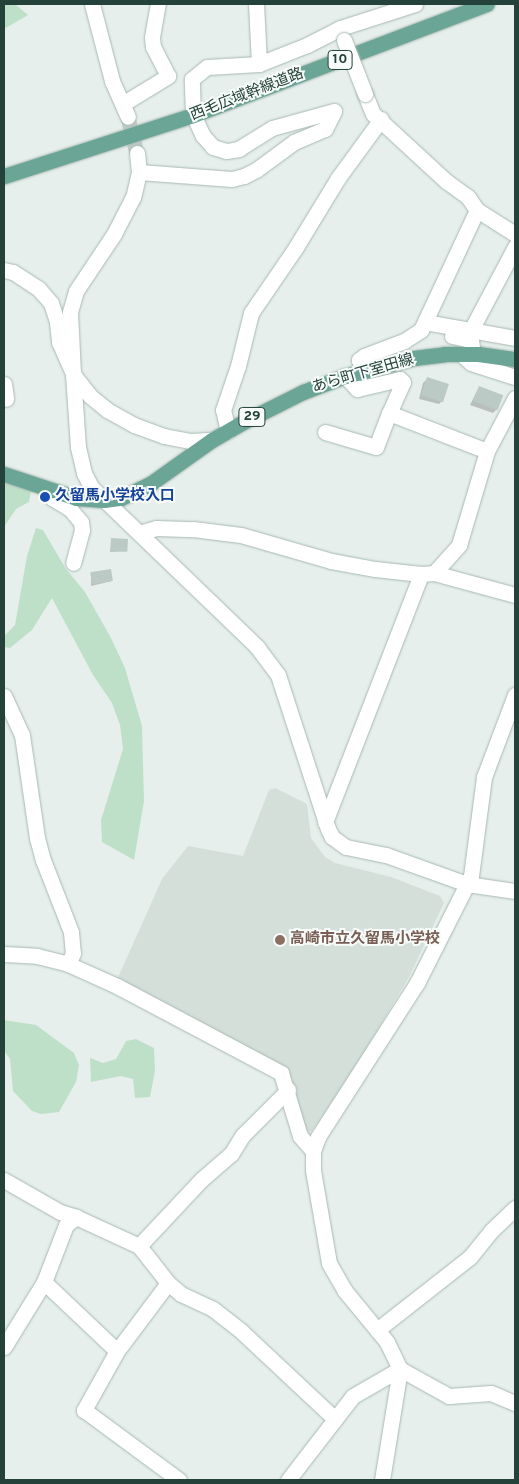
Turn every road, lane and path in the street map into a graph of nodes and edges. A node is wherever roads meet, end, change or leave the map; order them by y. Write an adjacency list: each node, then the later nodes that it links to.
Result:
1 (92, 4): 2 (street)
2 (158, 4)
3 (256, 4): 7 (street)
4 (415, 4): 6 (street)
5 (487, 4): 8 (main road, 西毛広域幹線道路 / 10)
6 (342, 34): 7 (street); 9 (street, bridge)
7 (259, 64): 8 (street)
8 (193, 115): 11 (street); 12 (main road, 西毛広域幹線道路 / 10)
9 (381, 119): 13 (street); 27 (street)
10 (136, 153): 11 (street)
11 (139, 172): 23 (street)
12 (4, 176)
13 (477, 210): 14 (street); 17 (street)
14 (515, 234)
15 (515, 247): 18 (street)
16 (4, 270): 23 (street)
17 (423, 326): 18 (street); 20 (street); 22 (street)
18 (472, 330): 19 (street)
19 (515, 338)
20 (467, 354): 21 (main road, あら町下室田線 / 29); 22 (main road, あら町下室田線 / 29); 25 (street)
21 (515, 359)
22 (362, 371): 24 (main road, あら町下室田線 / 29)
23 (73, 374): 29 (street); 33 (street)
24 (345, 376): 26 (street); 27 (main road, あら町下室田線 / 29)
25 (515, 386): 30 (street)
26 (389, 413): 28 (street); 30 (street)
27 (228, 431): 29 (main road, あら町下室田線 / 29)
28 (325, 432)
29 (212, 440): 33 (main road, あら町下室田線 / 29)
30 (487, 451): 36 (street)
31 (4, 474): 32 (main road, あら町下室田線 / 29)
32 (51, 491): 33 (main road, あら町下室田線 / 29); 35 (street)
33 (104, 500): 34 (street)
34 (139, 533): 36 (street); 40 (street)
35 (73, 563)
36 (427, 574): 37 (street); 40 (street)
37 (515, 595)
38 (515, 695): 41 (street)
39 (4, 696): 44 (street)
40 (326, 822): 41 (street)
41 (467, 884): 42 (street); 46 (street)
42 (515, 891)
43 (4, 954): 44 (street)
44 (68, 964): 45 (street)
45 (288, 1090): 46 (street); 50 (street)
46 (313, 1151): 53 (street)
47 (4, 1180): 49 (street)
48 (515, 1208): 53 (street)
49 (76, 1217): 50 (street); 51 (street)
50 (139, 1246): 52 (street)
51 (44, 1282): 54 (street); 55 (street)
52 (168, 1284): 55 (street); 58 (street)
53 (377, 1330): 56 (street)
54 (4, 1347)
55 (117, 1351): 59 (street)
56 (400, 1369): 57 (street); 58 (street); 61 (street)
57 (515, 1403)
58 (335, 1419): 60 (street)
59 (179, 1480)
60 (288, 1480)
61 (382, 1480)

